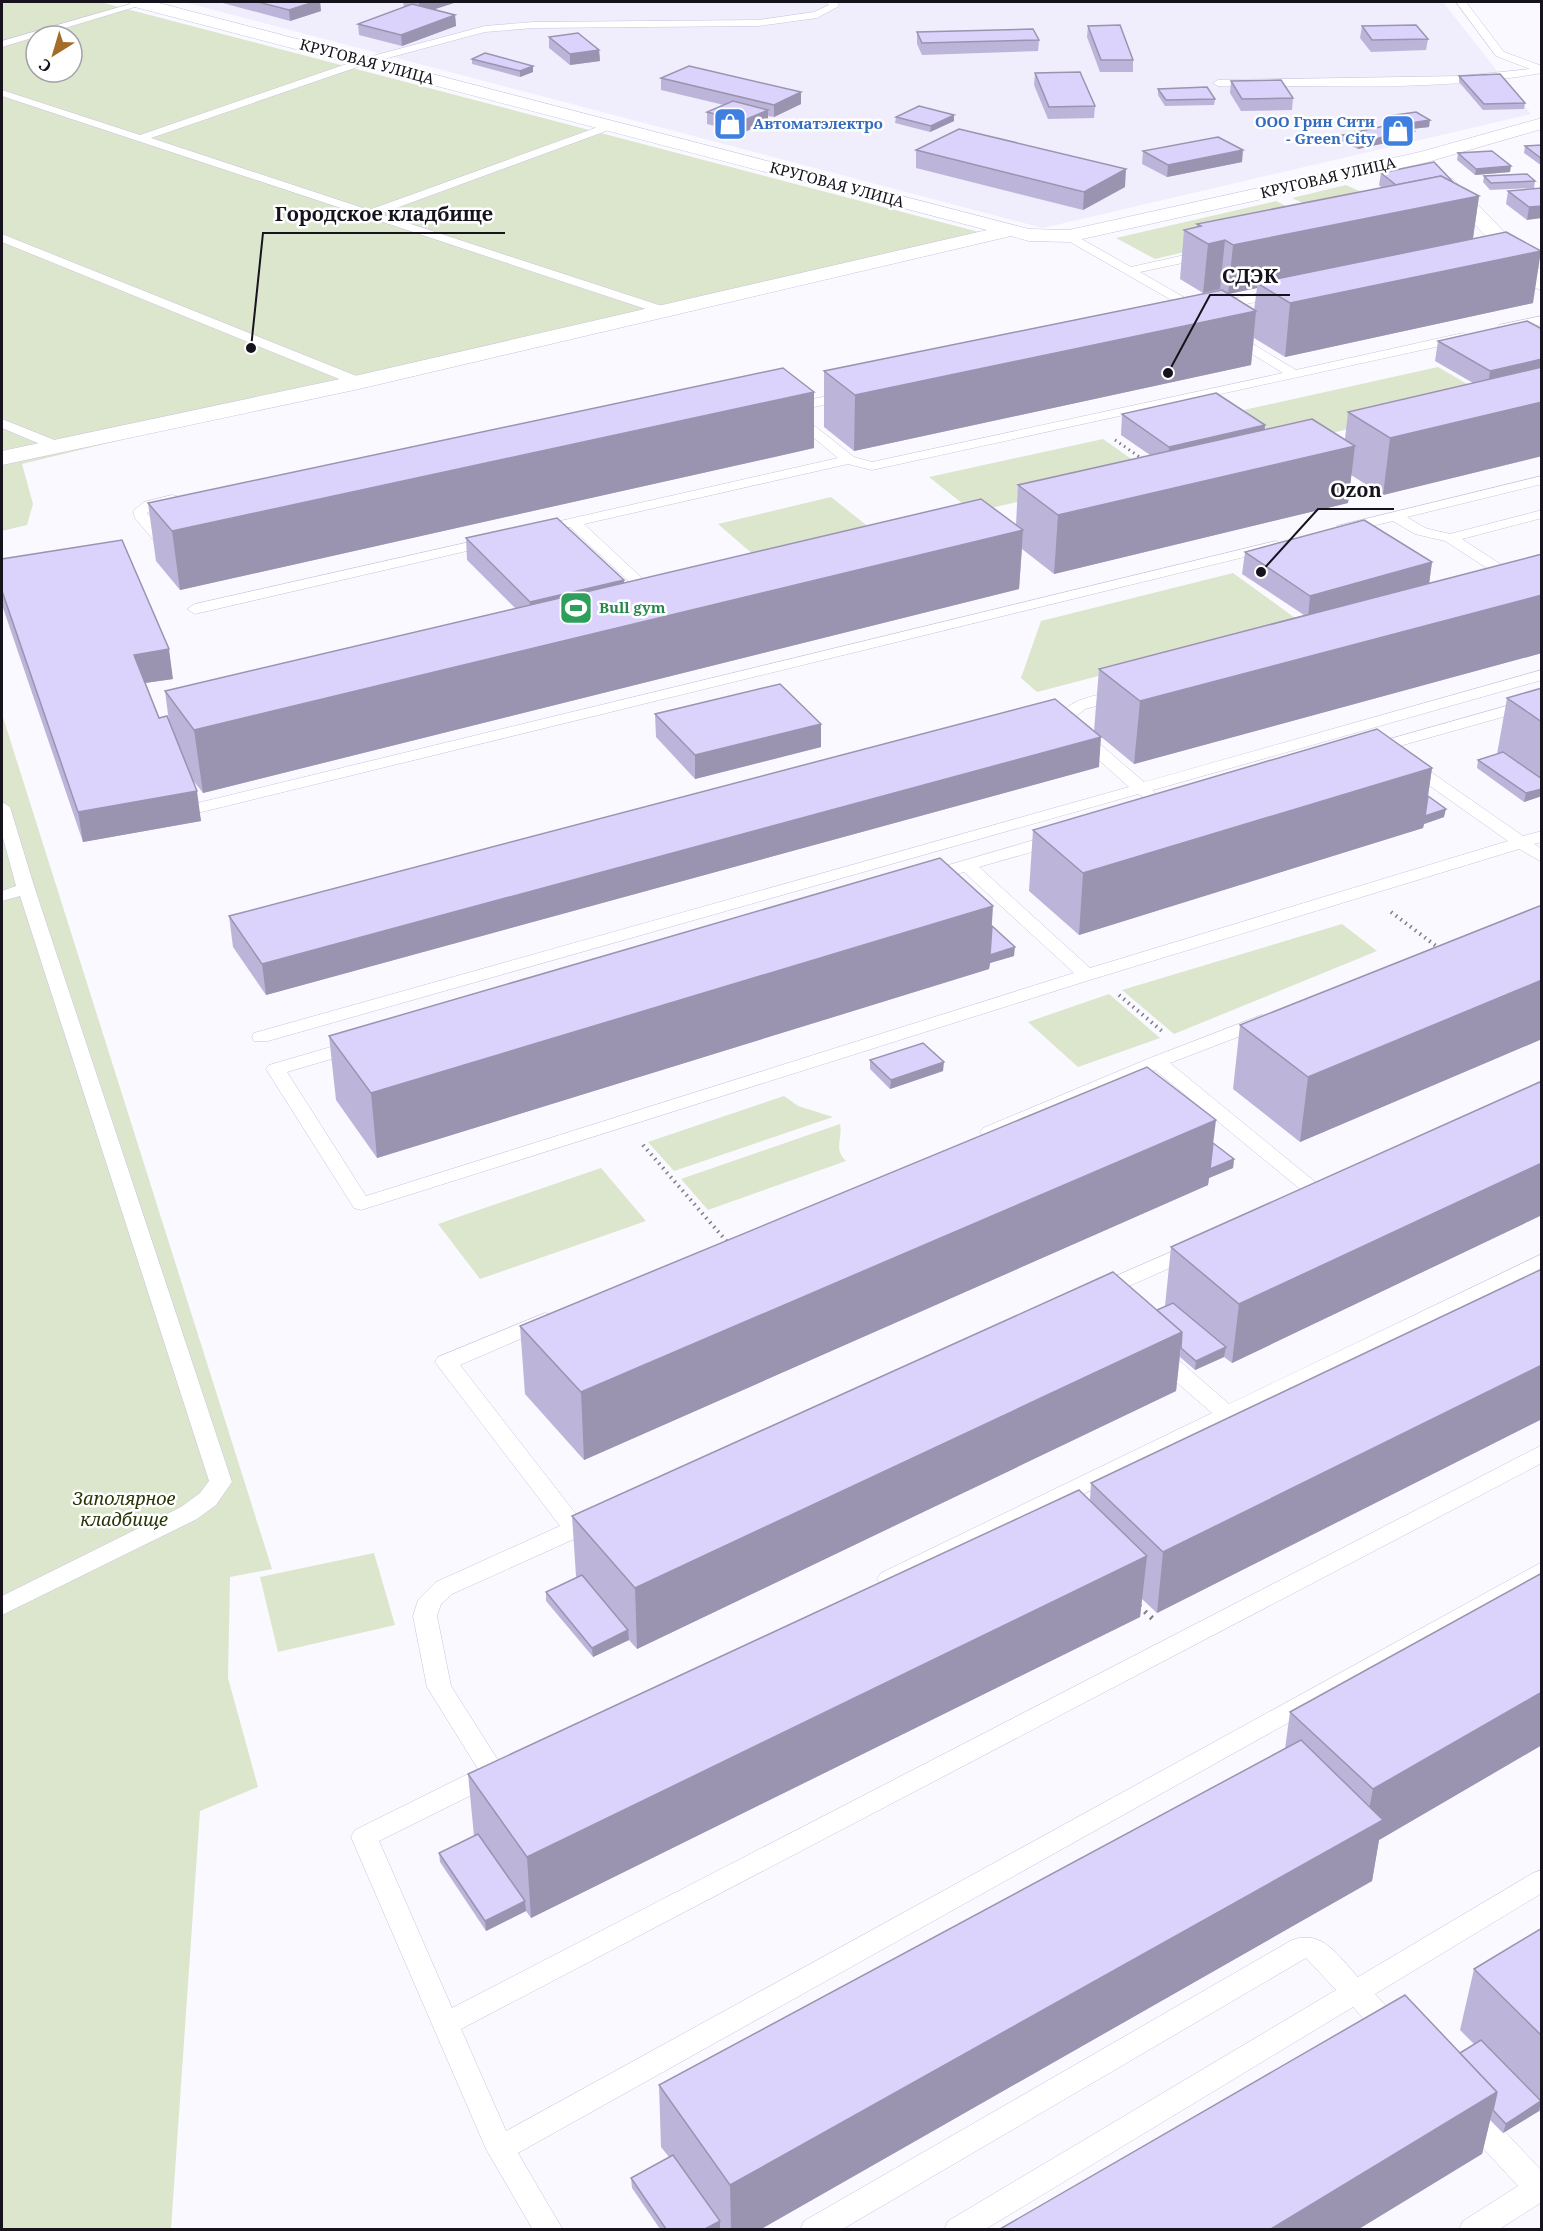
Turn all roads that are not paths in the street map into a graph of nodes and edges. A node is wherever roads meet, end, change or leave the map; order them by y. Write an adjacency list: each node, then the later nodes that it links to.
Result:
1 (140, 2): 4 (lane); 5 (street, КРУГОВАЯ УЛИЦА)
2 (832, 2): 5 (lane)
3 (1461, 2): 6 (lane)
4 (2, 44)
5 (365, 61): 10 (street, КРУГОВАЯ УЛИЦА); 11 (lane)
6 (1541, 70): 7 (lane)
7 (1218, 83)
8 (2, 93): 11 (lane)
9 (1542, 123): 12 (street, КРУГОВАЯ УЛИЦА)
10 (613, 125): 13 (lane); 14 (street, КРУГОВАЯ УЛИЦА)
11 (138, 140): 13 (lane)
12 (1424, 157): 15 (street, КРУГОВАЯ УЛИЦА); 19 (street)
13 (371, 213): 20 (lane)
14 (1010, 231): 15 (street, КРУГОВАЯ УЛИЦА); 20 (street)
15 (1069, 236): 18 (lane)
16 (2, 238): 25 (lane)
17 (1222, 251): 18 (lane)
18 (1132, 270): 21 (lane)
19 (1542, 284)
20 (664, 311): 25 (street)
21 (1204, 317)
22 (1542, 320): 24 (lane)
23 (1224, 330): 24 (lane)
24 (1294, 374): 30 (lane)
25 (359, 382): 28 (street)
26 (867, 391): 30 (lane)
27 (2, 423): 28 (lane)
28 (57, 446): 29 (street)
29 (2, 458)
30 (849, 459): 35 (lane)
31 (1542, 480): 34 (lane)
32 (181, 497): 40 (lane)
33 (1542, 514): 39 (lane)
34 (1395, 516): 37 (lane); 39 (lane)
35 (573, 522): 36 (lane); 46 (lane)
36 (527, 533)
37 (1325, 533)
38 (504, 538): 45 (lane)
39 (1450, 538): 43 (lane)
40 (188, 540)
41 (1290, 541): 55 (lane)
42 (1520, 563): 43 (lane)
43 (1498, 569): 44 (lane)
44 (1506, 594)
45 (195, 609)
46 (668, 610)
47 (1542, 675): 52 (lane)
48 (1134, 691): 52 (lane)
49 (1542, 701): 50 (lane)
50 (1383, 746): 51 (lane); 58 (lane)
51 (1350, 755)
52 (1140, 789): 53 (lane); 66 (lane)
53 (1155, 802)
54 (2, 807): 62 (lane)
55 (153, 819)
56 (1071, 835): 60 (lane)
57 (1542, 836): 58 (lane)
58 (1521, 842): 59 (lane); 64 (lane)
59 (1542, 857)
60 (968, 865): 61 (lane); 64 (lane)
61 (911, 882)
62 (26, 889): 63 (lane); 84 (lane)
63 (2, 896)
64 (1090, 974): 67 (lane)
65 (1282, 1014): 68 (lane)
66 (261, 1037)
67 (367, 1042)
68 (1156, 1062): 69 (lane); 71 (lane)
69 (970, 1141)
70 (1339, 1184): 71 (lane)
71 (1318, 1194): 72 (lane)
72 (1296, 1203)
73 (1210, 1242): 75 (lane)
74 (1542, 1261): 78 (lane)
75 (1107, 1310)
76 (566, 1311): 81 (lane)
77 (1142, 1340): 78 (lane)
78 (1227, 1414): 83 (lane)
79 (1542, 1453): 87 (lane)
80 (618, 1509): 81 (lane)
81 (575, 1529): 87 (lane)
82 (1542, 1570): 90 (lane)
83 (867, 1590)
84 (2, 1606)
85 (1542, 1880): 86 (lane)
86 (1356, 1992): 88 (lane); 93 (lane); 94 (lane)
87 (446, 2024): 90 (lane)
88 (1411, 2051)
89 (1451, 2094): 91 (lane)
90 (500, 2149): 92 (lane)
91 (1540, 2187): 95 (lane)
92 (549, 2229)
93 (814, 2229)
94 (958, 2229)
95 (1473, 2229)

